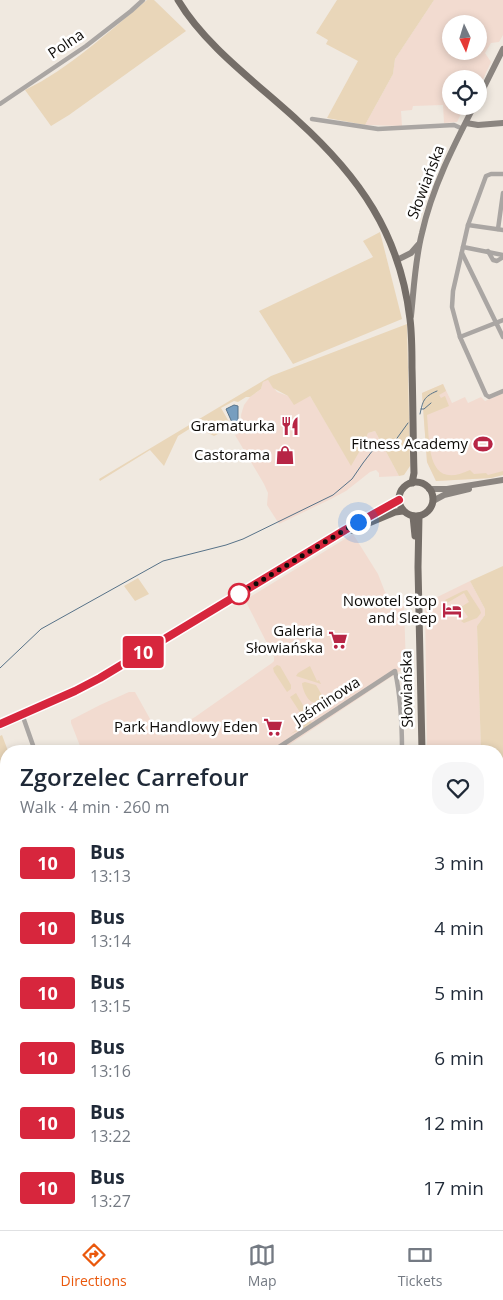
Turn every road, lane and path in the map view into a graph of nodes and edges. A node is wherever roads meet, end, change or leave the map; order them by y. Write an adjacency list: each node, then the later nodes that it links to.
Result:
1 (143, 0): 5 (street, Polna)
2 (178, 0): 16 (main road)
3 (503, 49): 4 (street)
4 (487, 81)
5 (0, 104)
6 (470, 115): 9 (street, Słowiańska)
7 (312, 119): 9 (street)
8 (503, 124): 9 (street)
9 (464, 126): 14 (street, Słowiańska)
10 (503, 174): 12 (street)
11 (503, 193): 13 (street)
12 (468, 225): 13 (street); 15 (street)
13 (501, 230)
14 (419, 244): 18 (street, Słowiańska); 23 (street)
15 (463, 247): 17 (street); 19 (street)
16 (393, 249): 18 (street); 21 (main road)
17 (488, 251): 20 (street); 20 (street)
18 (410, 253): 21 (street, Słowiańska)
19 (462, 253): 24 (street); 26 (street)
20 (503, 256)
21 (397, 260): 23 (main road)
22 (503, 320): 24 (street)
23 (410, 321): 28 (main road)
24 (496, 323): 25 (street); 26 (street)
25 (503, 337)
26 (460, 338): 27 (street)
27 (503, 391)
28 (414, 418): 31 (main road); 32 (main road)
29 (503, 480): 30 (street)
30 (491, 482): 33 (street); 35 (street)
31 (412, 483): 32 (main road); 34 (main road)
32 (421, 483): 33 (main road)
33 (429, 489): 35 (main road)
34 (399, 500): 36 (main road); 38 (main road)
35 (433, 501): 37 (main road)
36 (403, 511): 37 (main road); 38 (main road)
37 (416, 516): 44 (main road, Słowiańska)
38 (338, 535): 39 (main road)
39 (22, 714): 40 (main road); 41 (street)
40 (0, 724)
41 (33, 745)
42 (282, 745): 43 (street, Jaśminowa)
43 (402, 745)
44 (422, 745)

